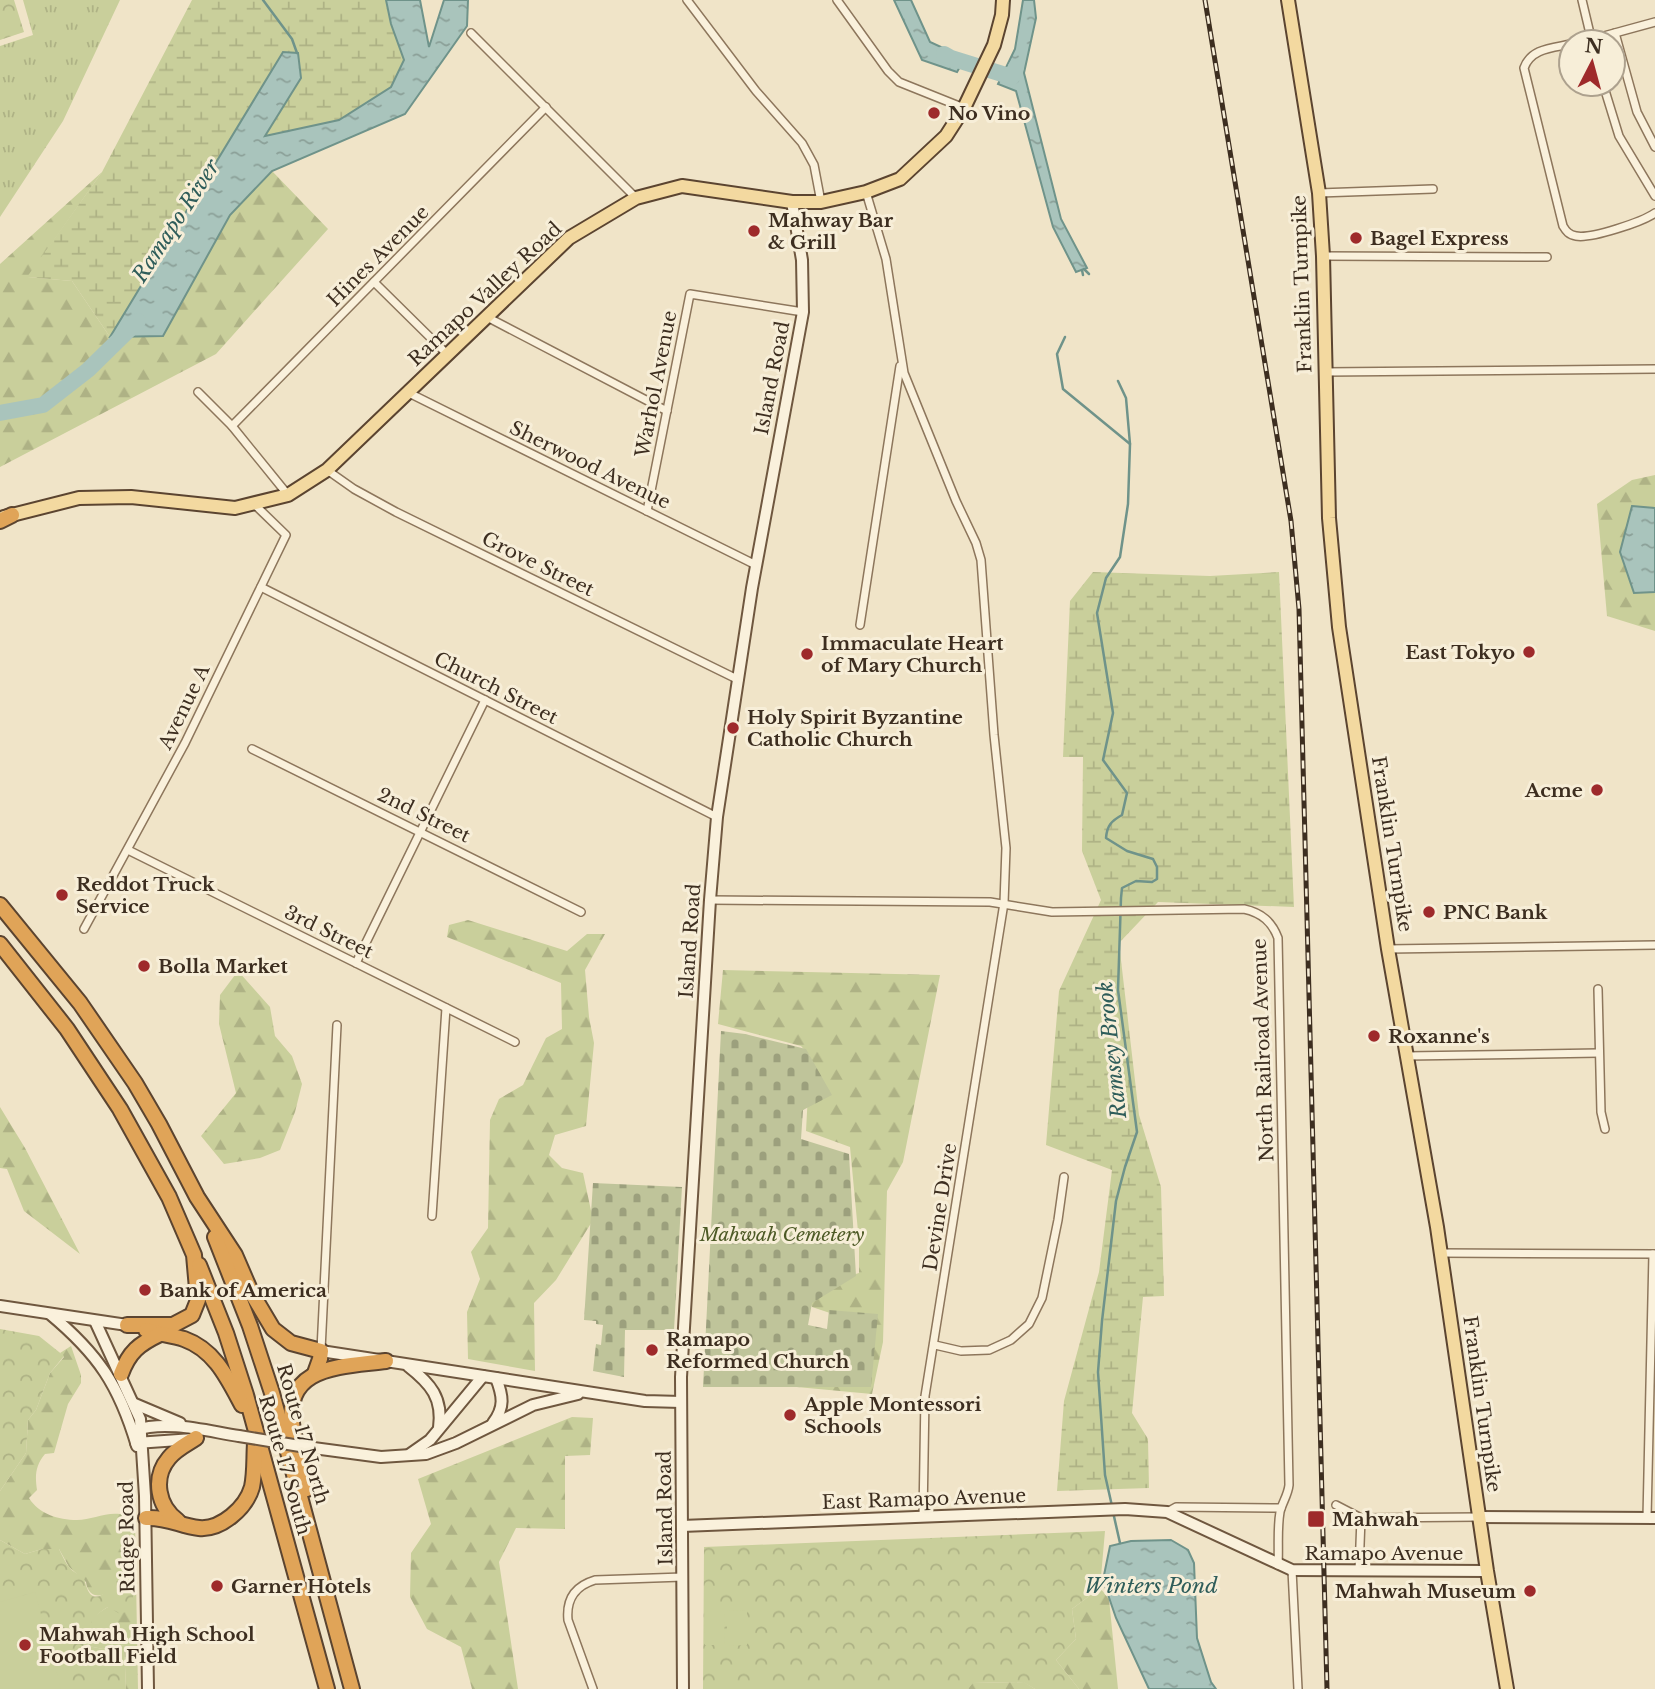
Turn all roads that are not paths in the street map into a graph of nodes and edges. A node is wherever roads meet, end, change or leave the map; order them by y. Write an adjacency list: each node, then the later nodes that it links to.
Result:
1 (687, 0): 22 (street)
2 (837, 0): 14 (street)
3 (1003, 0): 14 (main road, Ramapo Valley Road)
4 (1288, 0): 18 (main road, Franklin Turnpike)
5 (1582, 0): 7 (street)
6 (1655, 22): 8 (street)
7 (1589, 28)
8 (1627, 30)
9 (471, 33): 13 (street)
10 (1557, 47): 23 (street)
11 (1627, 76): 15 (street)
12 (1607, 98): 19 (street)
13 (546, 107): 20 (street); 26 (street, Hines Avenue)
14 (964, 108): 17 (main road, Ramapo Valley Road)
15 (1655, 147)
16 (1433, 189): 18 (street)
17 (866, 192): 22 (main road, Ramapo Valley Road); 30 (street)
18 (1319, 193): 24 (main road, Franklin Turnpike)
19 (1655, 196)
20 (636, 198): 21 (main road, Ramapo Valley Road); 28 (main road, Ramapo Valley Road)
21 (792, 202): 22 (main road, Ramapo Valley Road); 27 (street, Island Road)
22 (821, 202)
23 (1655, 213)
24 (1323, 256): 25 (street); 32 (main road, Franklin Turnpike)
25 (1547, 257)
26 (374, 282): 29 (street); 36 (street, Hines Avenue)
27 (803, 312): 35 (street, Warhol Avenue); 42 (street, Island Road)
28 (487, 317): 29 (main road, Ramapo Valley Road); 35 (street)
29 (448, 355): 34 (main road, Ramapo Valley Road)
30 (901, 357): 44 (street); 52 (street)
31 (1655, 369): 32 (street)
32 (1325, 372): 58 (main road, Franklin Turnpike)
33 (198, 393): 36 (street)
34 (409, 393): 37 (main road, Ramapo Valley Road); 40 (street, Sherwood Avenue)
35 (667, 411): 40 (street, Warhol Avenue)
36 (232, 426): 38 (street)
37 (327, 470): 38 (main road, Ramapo Valley Road); 45 (street, Grove Street)
38 (288, 495): 39 (main road, Ramapo Valley Road)
39 (254, 504): 41 (main road, Ramapo Valley Road); 43 (street, Avenue A)
40 (647, 511): 42 (street, Sherwood Avenue)
41 (4, 518)
42 (756, 565): 45 (street, Island Road)
43 (261, 587): 46 (street, Church Street); 50 (street, Avenue A)
44 (860, 625)
45 (739, 680): 48 (street, Island Road)
46 (485, 700): 48 (street, Church Street); 49 (street)
47 (252, 749): 49 (street, 2nd Street)
48 (717, 817): 51 (street, Island Road)
49 (421, 831): 54 (street, 2nd Street); 59 (street)
50 (128, 850): 55 (street, Avenue A); 59 (street, 3rd Street)
51 (709, 900): 52 (street, North Railroad Avenue); 87 (street, Island Road)
52 (1004, 904): 78 (street, Devine Drive); 97 (street, North Railroad Avenue)
53 (0, 905): 68 (highway)
54 (581, 912)
55 (84, 929)
56 (0, 944): 72 (highway, Route 17 South)
57 (1655, 945): 58 (street)
58 (1388, 948): 65 (main road, Franklin Turnpike)
59 (356, 963): 61 (street, 3rd Street)
60 (1598, 989): 64 (street)
61 (446, 1008): 63 (street, 3rd Street); 69 (street)
62 (337, 1025): 79 (street)
63 (515, 1042)
64 (1599, 1053): 65 (street); 66 (street)
65 (1407, 1056): 70 (main road, Franklin Turnpike)
66 (1605, 1129)
67 (1064, 1177): 78 (street)
68 (197, 1197): 79 (highway); 106 (highway, Route 17 North)
69 (432, 1216)
70 (1441, 1253): 71 (street); 100 (main road, Franklin Turnpike)
71 (1654, 1254): 103 (street)
72 (194, 1255): 76 (highway); 92 (highway, Route 17 South)
73 (0, 1306): 74 (street)
74 (50, 1314): 75 (street); 90 (street)
75 (95, 1321): 76 (street); 83 (street)
76 (127, 1325): 77 (highway)
77 (160, 1334): 83 (highway); 92 (highway)
78 (934, 1345): 99 (street, Devine Drive)
79 (321, 1351): 80 (street); 82 (highway)
80 (386, 1361): 81 (street); 82 (highway)
81 (406, 1364): 84 (street); 91 (street)
82 (315, 1373): 106 (highway)
83 (121, 1374): 88 (street)
84 (483, 1376): 85 (street); 91 (street)
85 (496, 1378): 86 (street); 89 (street)
86 (588, 1392): 87 (street); 89 (street)
87 (681, 1402): 105 (street, Island Road)
88 (135, 1405): 90 (street); 93 (street)
89 (493, 1423): 95 (street)
90 (136, 1429): 93 (street); 94 (street, Ridge Road)
91 (438, 1430): 95 (street)
92 (256, 1431): 104 (highway); 113 (highway, Route 17 South)
93 (201, 1434): 94 (street); 95 (street, bridge); 104 (highway)
94 (139, 1443): 101 (street, Ridge Road)
95 (408, 1455)
96 (1336, 1505): 102 (street)
97 (1281, 1508): 98 (street); 107 (street, North Railroad Avenue)
98 (1167, 1512): 99 (street, East Ramapo Avenue); 107 (street, Ramapo Avenue)
99 (923, 1517): 105 (street, East Ramapo Avenue)
100 (1479, 1517): 102 (street); 103 (street); 110 (main road, Franklin Turnpike)
101 (146, 1518): 104 (highway); 112 (street, Ridge Road)
102 (1361, 1518): 109 (street)
103 (1651, 1518)
104 (179, 1522)
105 (682, 1526): 111 (street, Island Road)
106 (314, 1546): 114 (highway, Route 17 North)
107 (1278, 1565): 108 (street, Ramapo Avenue)
108 (1292, 1570): 109 (street, Ramapo Avenue); 117 (street)
109 (1359, 1571): 110 (street, Ramapo Avenue)
110 (1487, 1571): 118 (main road, Franklin Turnpike)
111 (683, 1577): 115 (street); 116 (street, Island Road)
112 (148, 1689)
113 (327, 1689)
114 (352, 1689)
115 (593, 1689)
116 (683, 1689)
117 (1298, 1689)
118 (1507, 1689)

